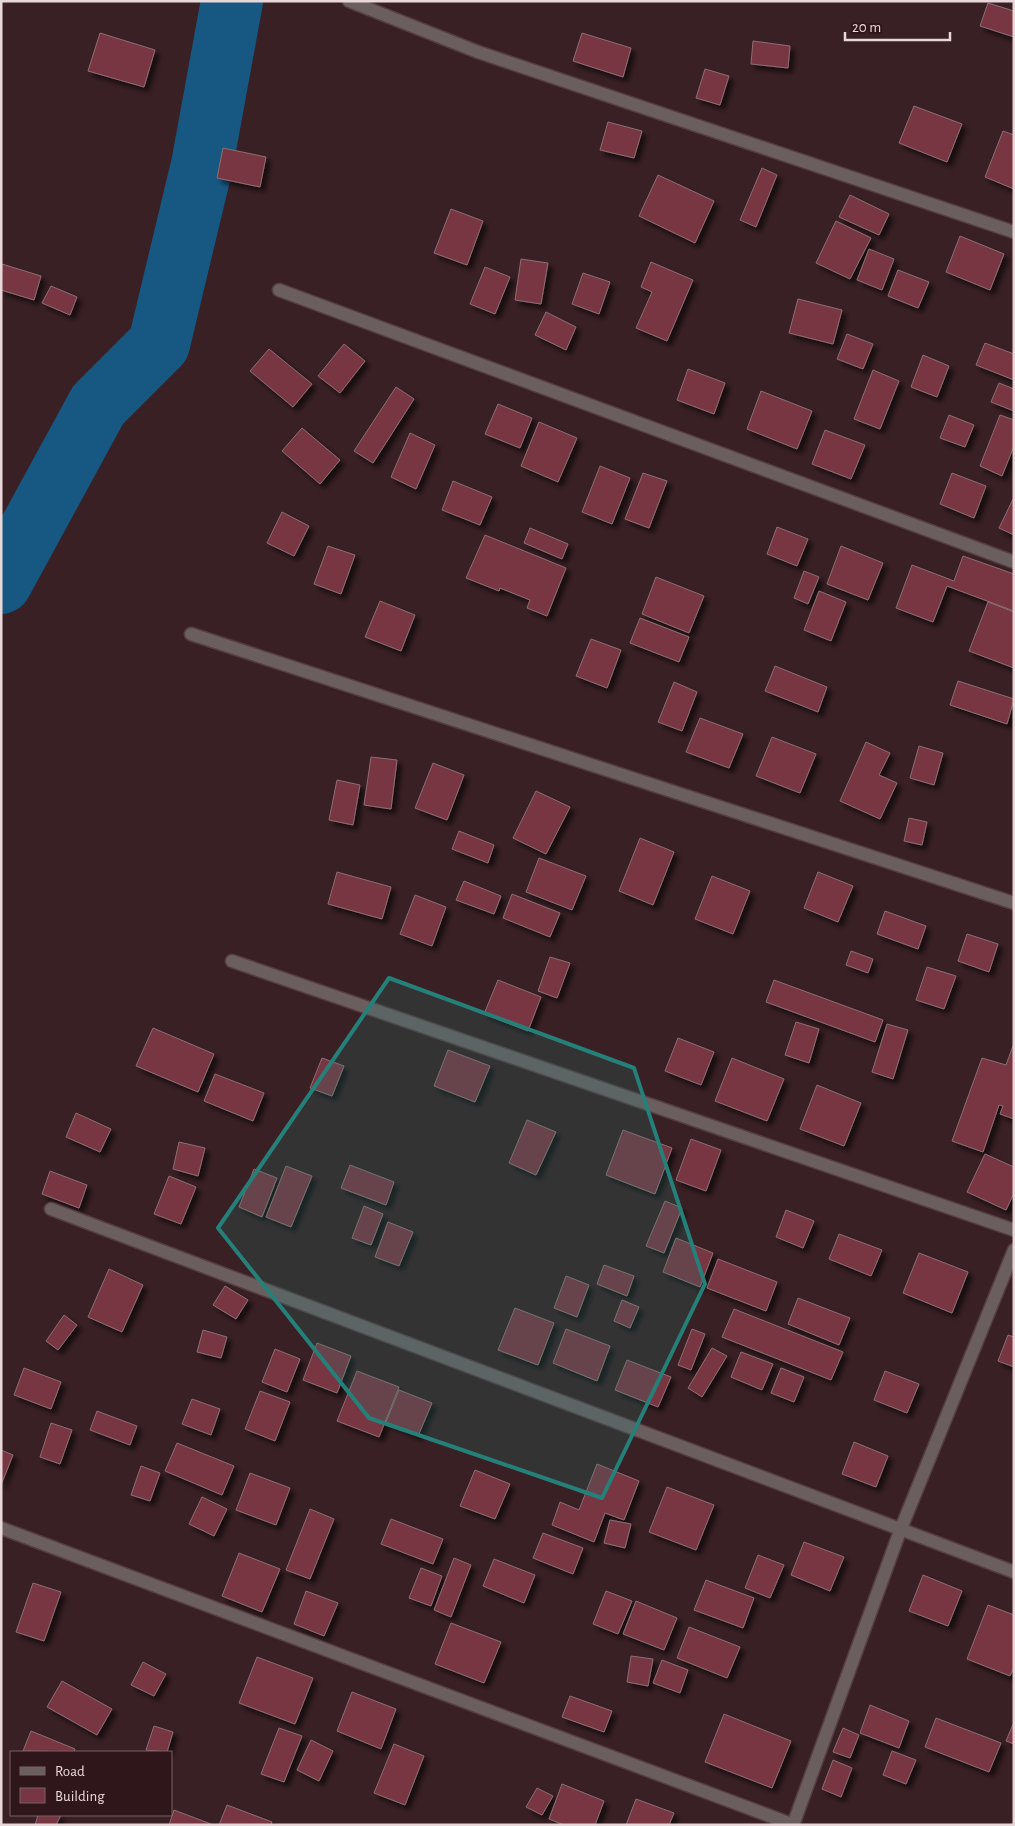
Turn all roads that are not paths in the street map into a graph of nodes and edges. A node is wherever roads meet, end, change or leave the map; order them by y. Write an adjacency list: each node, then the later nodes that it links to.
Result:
1 (349, 1): 2 (street)
2 (1014, 232)
3 (280, 290): 4 (street)
4 (1014, 562)
5 (191, 634): 6 (street)
6 (1014, 903)
7 (232, 961): 9 (street)
8 (51, 1210): 12 (street)
9 (1014, 1230)
10 (1014, 1250): 12 (street)
11 (1, 1528): 14 (street)
12 (900, 1531): 13 (street); 14 (street)
13 (1014, 1572)
14 (793, 1825)

